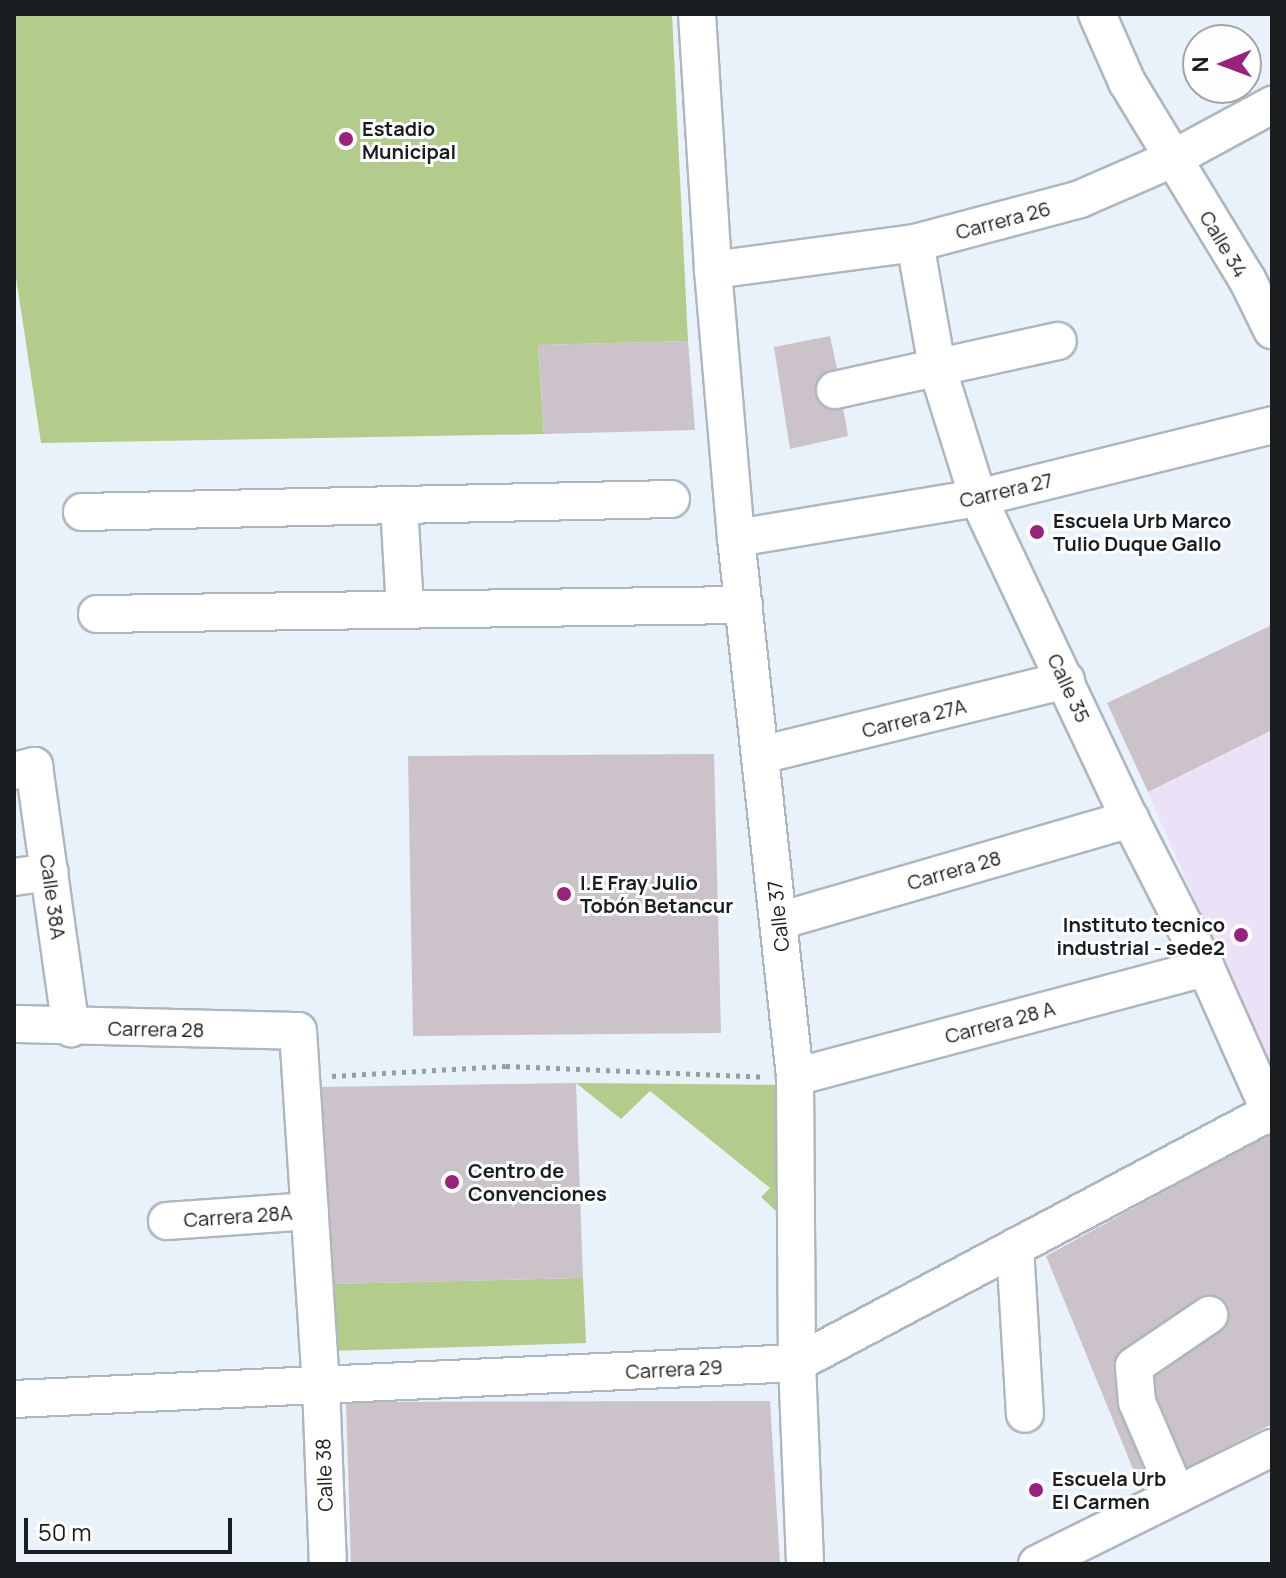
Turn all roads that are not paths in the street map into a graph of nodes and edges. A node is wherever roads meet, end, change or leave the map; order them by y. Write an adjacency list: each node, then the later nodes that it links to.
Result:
1 (697, 14): 6 (street, Calle 37)
2 (1097, 14): 4 (street, Calle 34)
3 (1272, 105): 4 (street, Carrera 26)
4 (1172, 159): 5 (street, Carrera 26); 7 (street, Calle 34)
5 (915, 243): 6 (street, Carrera 26); 10 (street, Calle 35)
6 (713, 270): 17 (street, Calle 37)
7 (1259, 273): 8 (street, Calle 34)
8 (1272, 330)
9 (1058, 341): 10 (street)
10 (937, 367): 11 (street); 13 (street, Calle 35)
11 (835, 390)
12 (1272, 425): 13 (street, Carrera 27)
13 (978, 498): 17 (street, Carrera 27); 21 (street, Calle 35)
14 (671, 499): 15 (street)
15 (399, 505): 16 (street); 19 (street)
16 (82, 512)
17 (736, 538): 18 (street, Calle 37)
18 (744, 605): 19 (street); 22 (street, Calle 37)
19 (405, 610): 20 (street)
20 (97, 614)
21 (1066, 680): 22 (street, Carrera 27A); 24 (street, Calle 35)
22 (761, 755): 27 (street, Calle 37)
23 (24, 768): 25 (street, Calle 38A)
24 (1130, 819): 27 (street, Carrera 28); 28 (street, Calle 35)
25 (50, 872): 26 (street); 30 (street, Calle 38A)
26 (14, 877)
27 (779, 921): 32 (street, Calle 37)
28 (1206, 968): 32 (street, Carrera 28 A); 33 (street, Calle 35)
29 (14, 1024): 30 (street, Carrera 28)
30 (71, 1028): 31 (street, Carrera 28)
31 (298, 1031): 34 (street, Calle 38)
32 (795, 1077): 38 (street, Calle 37)
33 (1271, 1113): 36 (street, Carrera 29)
34 (310, 1211): 35 (street, Carrera 28A); 39 (street, Calle 38)
35 (167, 1221)
36 (1015, 1247): 38 (street, Carrera 29); 41 (street)
37 (1209, 1315): 43 (street)
38 (797, 1363): 39 (street, Carrera 29); 45 (street, Calle 37)
39 (321, 1385): 40 (street, Carrera 29); 44 (street, Calle 38)
40 (14, 1399)
41 (1025, 1414)
42 (1272, 1448): 43 (street)
43 (1177, 1495): 46 (street)
44 (328, 1564)
45 (805, 1564)
46 (1037, 1564)

